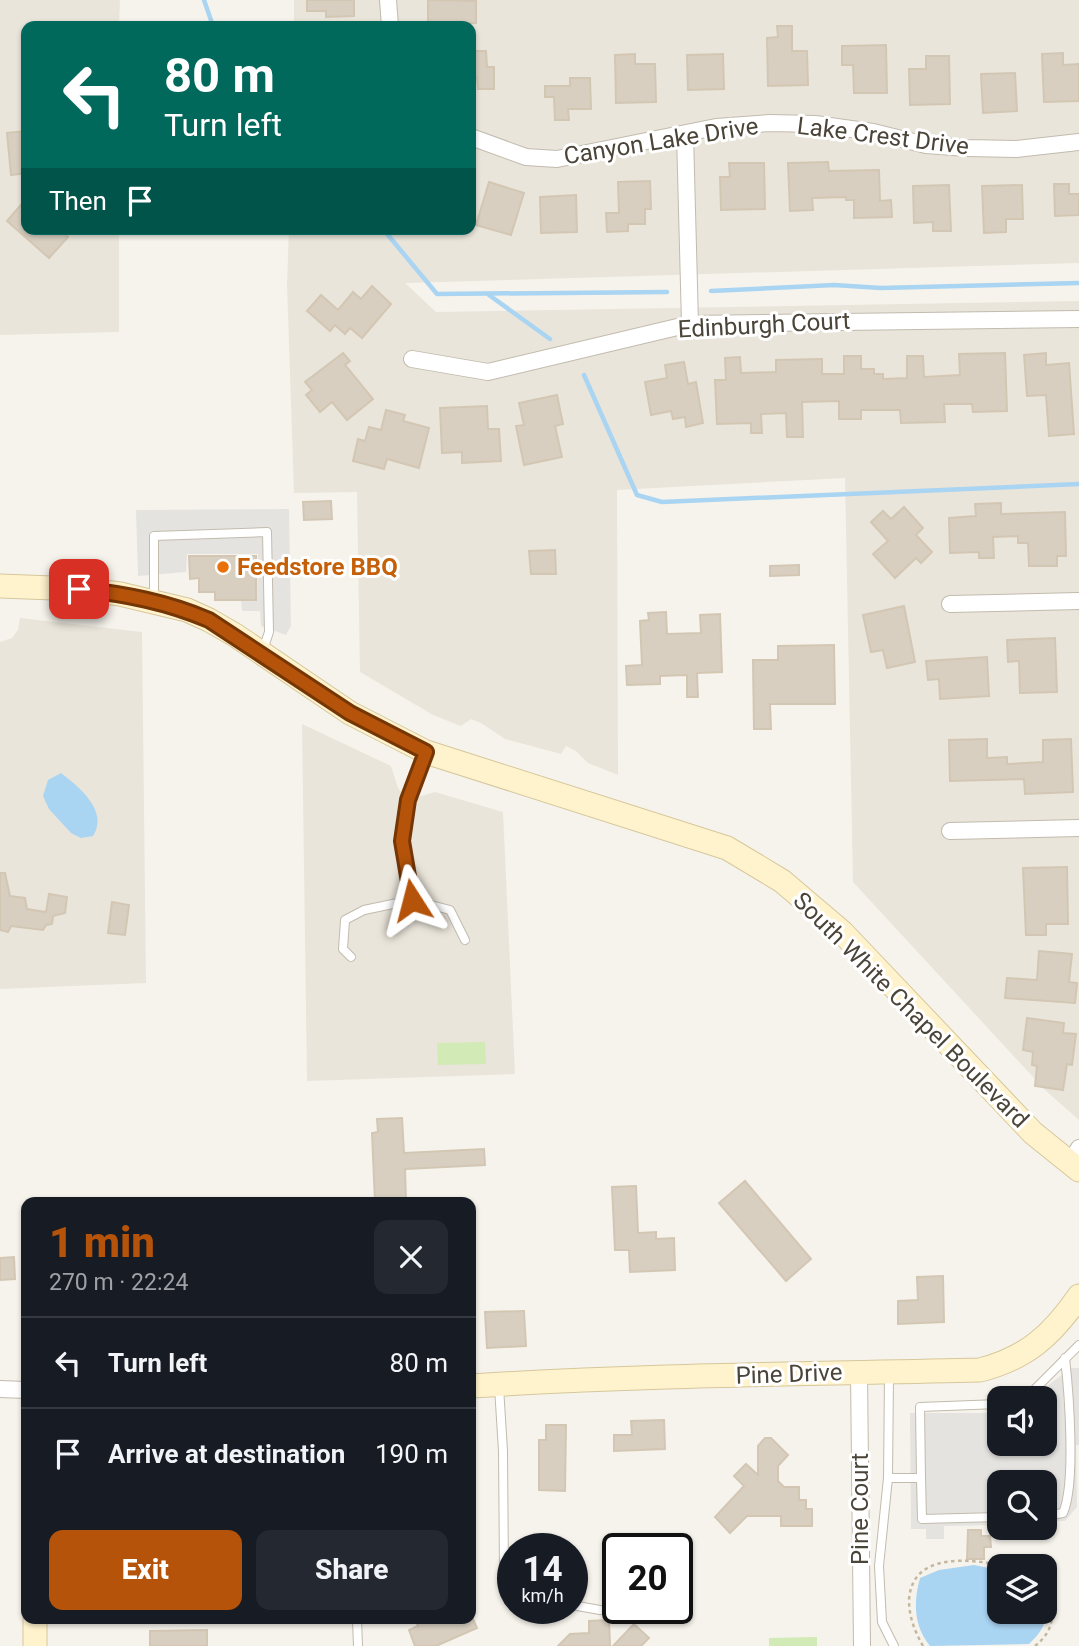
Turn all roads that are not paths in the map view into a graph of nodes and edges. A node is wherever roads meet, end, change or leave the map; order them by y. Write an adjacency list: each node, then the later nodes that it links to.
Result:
1 (388, 0): 2 (street)
2 (390, 21)
3 (770, 123): 4 (street, Canyon Lake Drive); 6 (street, Lake Crest Drive)
4 (685, 134): 5 (street, Canyon Lake Drive); 8 (street)
5 (476, 138)
6 (1079, 142)
7 (1079, 319): 8 (street, Edinburgh Court)
8 (690, 324): 9 (street, Edinburgh Court)
9 (412, 359)
10 (0, 586): 11 (main road, South White Chapel Boulevard)
11 (154, 600): 14 (main road, South White Chapel Boulevard); 14 (lane)
12 (1079, 601): 13 (street)
13 (950, 604)
14 (262, 653): 15 (main road, South White Chapel Boulevard)
15 (426, 752): 18 (lane); 21 (main road, South White Chapel Boulevard)
16 (1079, 828): 17 (street)
17 (950, 831)
18 (412, 900): 19 (lane); 20 (lane)
19 (465, 940)
20 (351, 957)
21 (1076, 1160)
22 (1079, 1296): 26 (main road, Pine Drive)
23 (1079, 1345): 24 (lane)
24 (1065, 1358): 29 (lane); 35 (lane)
25 (859, 1372): 26 (main road, Pine Drive); 27 (main road, Pine Drive); 44 (street, Pine Court)
26 (889, 1372): 33 (lane)
27 (499, 1384): 28 (main road, Pine Drive); 37 (lane)
28 (476, 1386)
29 (1038, 1386)
30 (0, 1389): 31 (street)
31 (21, 1390)
32 (987, 1404): 34 (lane)
33 (888, 1478): 34 (lane); 45 (lane)
34 (921, 1478): 36 (lane)
35 (1057, 1514)
36 (987, 1517)
37 (504, 1533)
38 (588, 1608): 39 (lane)
39 (600, 1610)
40 (35, 1624): 42 (main road)
41 (357, 1624): 43 (lane)
42 (35, 1646)
43 (358, 1646)
44 (862, 1646)
45 (894, 1646)

